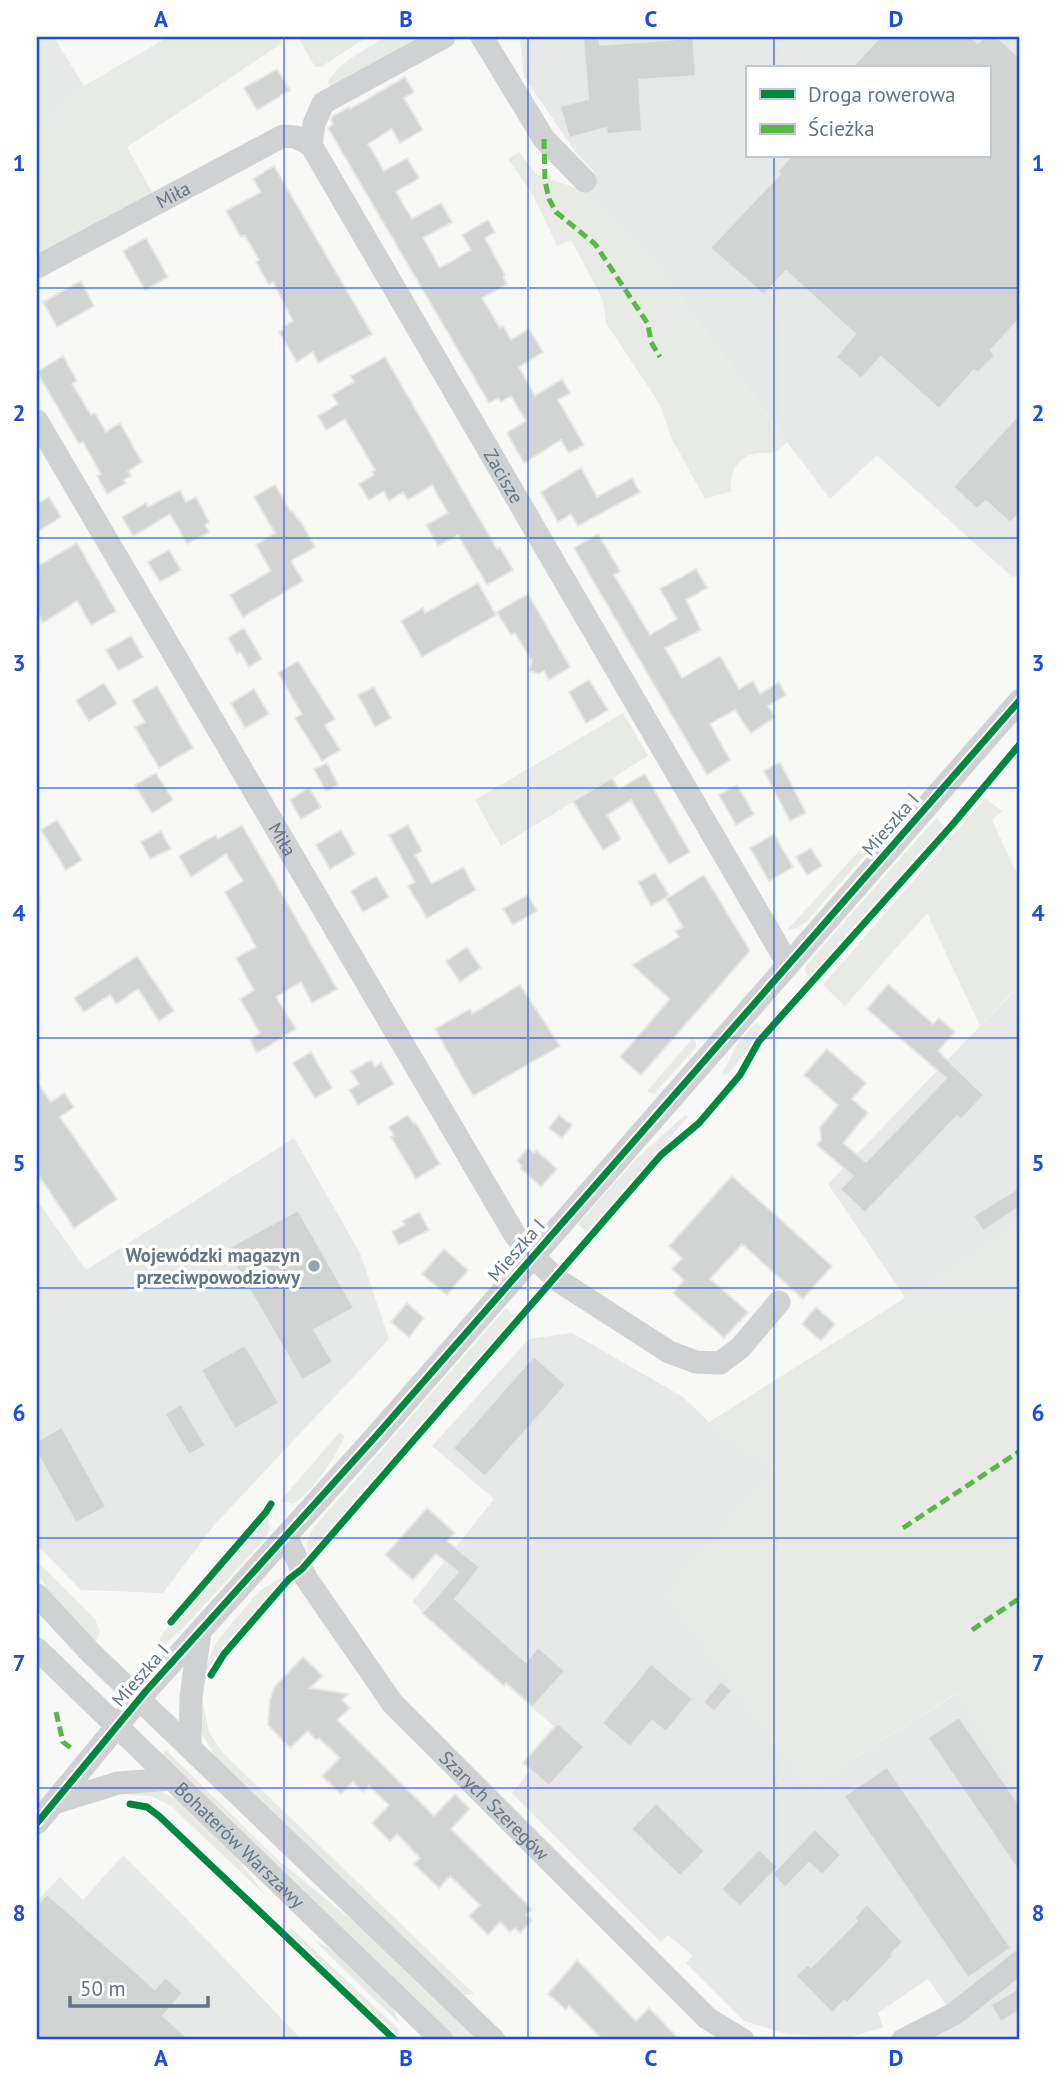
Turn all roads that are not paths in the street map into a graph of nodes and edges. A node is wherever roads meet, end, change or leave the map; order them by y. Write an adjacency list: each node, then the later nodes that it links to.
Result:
1 (444, 37): 3 (street)
2 (482, 37): 4 (street)
3 (311, 145): 5 (street, Miła); 8 (street, Zacisze)
4 (585, 181)
5 (37, 267)
6 (37, 421): 9 (street, Miła)
7 (1020, 700): 8 (street, Mieszka I)
8 (788, 964): 9 (street, Mieszka I)
9 (532, 1256): 10 (street, Miła); 11 (street, Mieszka I)
10 (779, 1302)
11 (286, 1536): 13 (street, Mieszka I); 24 (street, Szarych Szeregów)
12 (37, 1595): 15 (street, Bohaterów Warszawy)
13 (200, 1632): 15 (street, Mieszka I); 17 (street)
14 (37, 1649): 16 (street, Bohaterów Warszawy)
15 (139, 1699): 16 (street, Mieszka I); 17 (street, Bohaterów Warszawy)
16 (116, 1727): 18 (street, Bohaterów Warszawy); 19 (street, Mieszka I)
17 (190, 1747): 23 (street, Bohaterów Warszawy)
18 (171, 1779): 19 (street); 22 (street, Bohaterów Warszawy)
19 (54, 1803): 20 (street, Mieszka I)
20 (37, 1823)
21 (1020, 1962): 25 (street)
22 (442, 2040)
23 (494, 2040)
24 (743, 2040)
25 (903, 2040)

